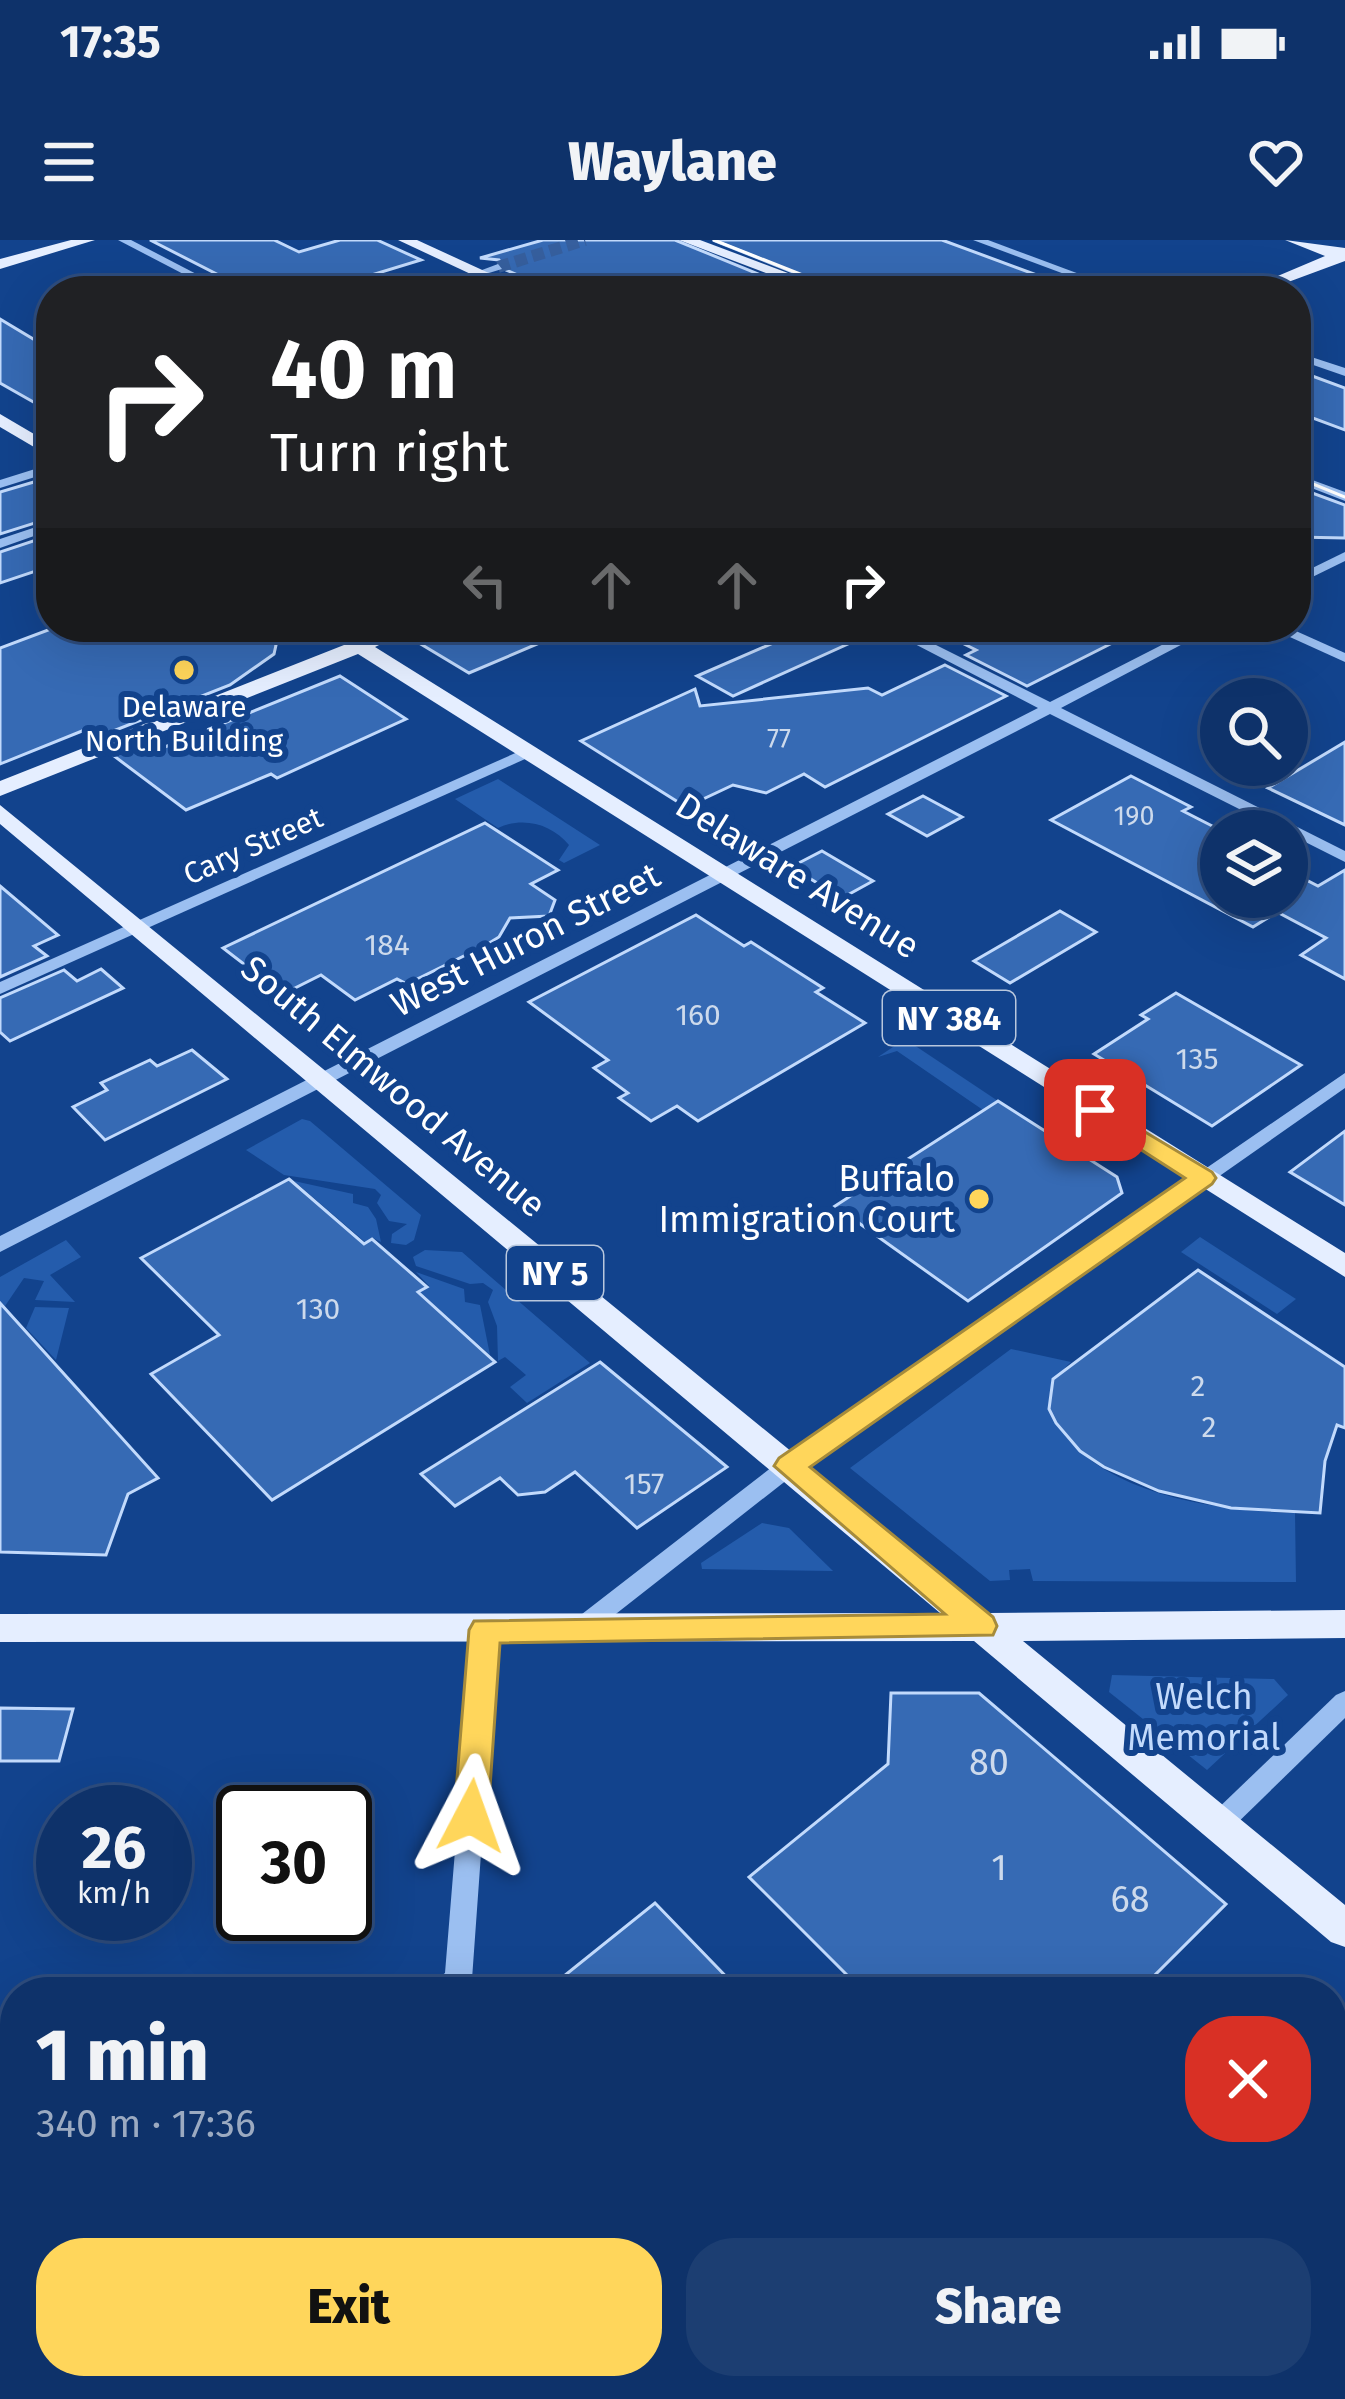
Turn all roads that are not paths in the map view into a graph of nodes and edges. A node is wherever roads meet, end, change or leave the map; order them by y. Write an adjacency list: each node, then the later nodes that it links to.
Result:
1 (88, 240): 9 (main road)
2 (123, 240): 12 (street)
3 (405, 240): 11 (main road)
4 (686, 240): 14 (main road)
5 (719, 240): 15 (main road)
6 (978, 240): 16 (street)
7 (1292, 240): 8 (main road)
8 (1343, 255): 17 (main road)
9 (0, 264)
10 (499, 267): 11 (street)
11 (479, 273): 13 (main road)
12 (194, 276)
13 (486, 276)
14 (790, 276)
15 (807, 276)
16 (1078, 276)
17 (1289, 276)
18 (1311, 361): 19 (street)
19 (1345, 373)
20 (0, 419): 21 (main road)
21 (36, 442)
22 (36, 473): 24 (street)
23 (1311, 480): 25 (street)
24 (0, 484)
25 (1345, 494)
26 (36, 531): 27 (street)
27 (0, 544)
28 (1345, 556): 29 (street)
29 (1311, 573)
30 (353, 642): 35 (main road, Delaware Avenue / NY 384)
31 (369, 642): 35 (main road)
32 (919, 642): 37 (street)
33 (1179, 642): 37 (street, West Huron Street)
34 (1309, 642): 36 (street)
35 (359, 646): 38 (main road, Delaware Avenue / NY 384); 39 (main road)
36 (1345, 658)
37 (1049, 708): 41 (street); 42 (street, West Huron Street)
38 (529, 752): 42 (main road, Delaware Avenue / NY 384); 43 (street, Cary Street)
39 (0, 789)
40 (0, 812): 43 (main road, South Elmwood Avenue / NY 5)
41 (1345, 857)
42 (724, 875): 46 (street, West Huron Street); 47 (main road, Delaware Avenue / NY 384)
43 (137, 928): 44 (street, Cary Street); 46 (main road, South Elmwood Avenue / NY 5)
44 (0, 989)
45 (1345, 1079): 47 (street)
46 (322, 1080): 49 (street, West Huron Street); 52 (main road, South Elmwood Avenue / NY 5)
47 (1203, 1178): 51 (main road, Delaware Avenue / NY 384); 52 (street)
48 (0, 1223): 49 (street)
49 (42, 1224): 50 (street, West Huron Street)
50 (0, 1245)
51 (1345, 1267)
52 (789, 1466): 54 (main road, South Elmwood Avenue / NY 5); 57 (street)
53 (1345, 1624): 54 (main road)
54 (982, 1626): 57 (main road); 59 (main road, South Elmwood Avenue / NY 5)
55 (0, 1628): 56 (main road)
56 (485, 1630): 57 (main road); 61 (street)
57 (579, 1630)
58 (1345, 1702): 59 (street)
59 (1219, 1825): 60 (main road, South Elmwood Avenue / NY 5)
60 (1345, 1929)
61 (458, 1977)

